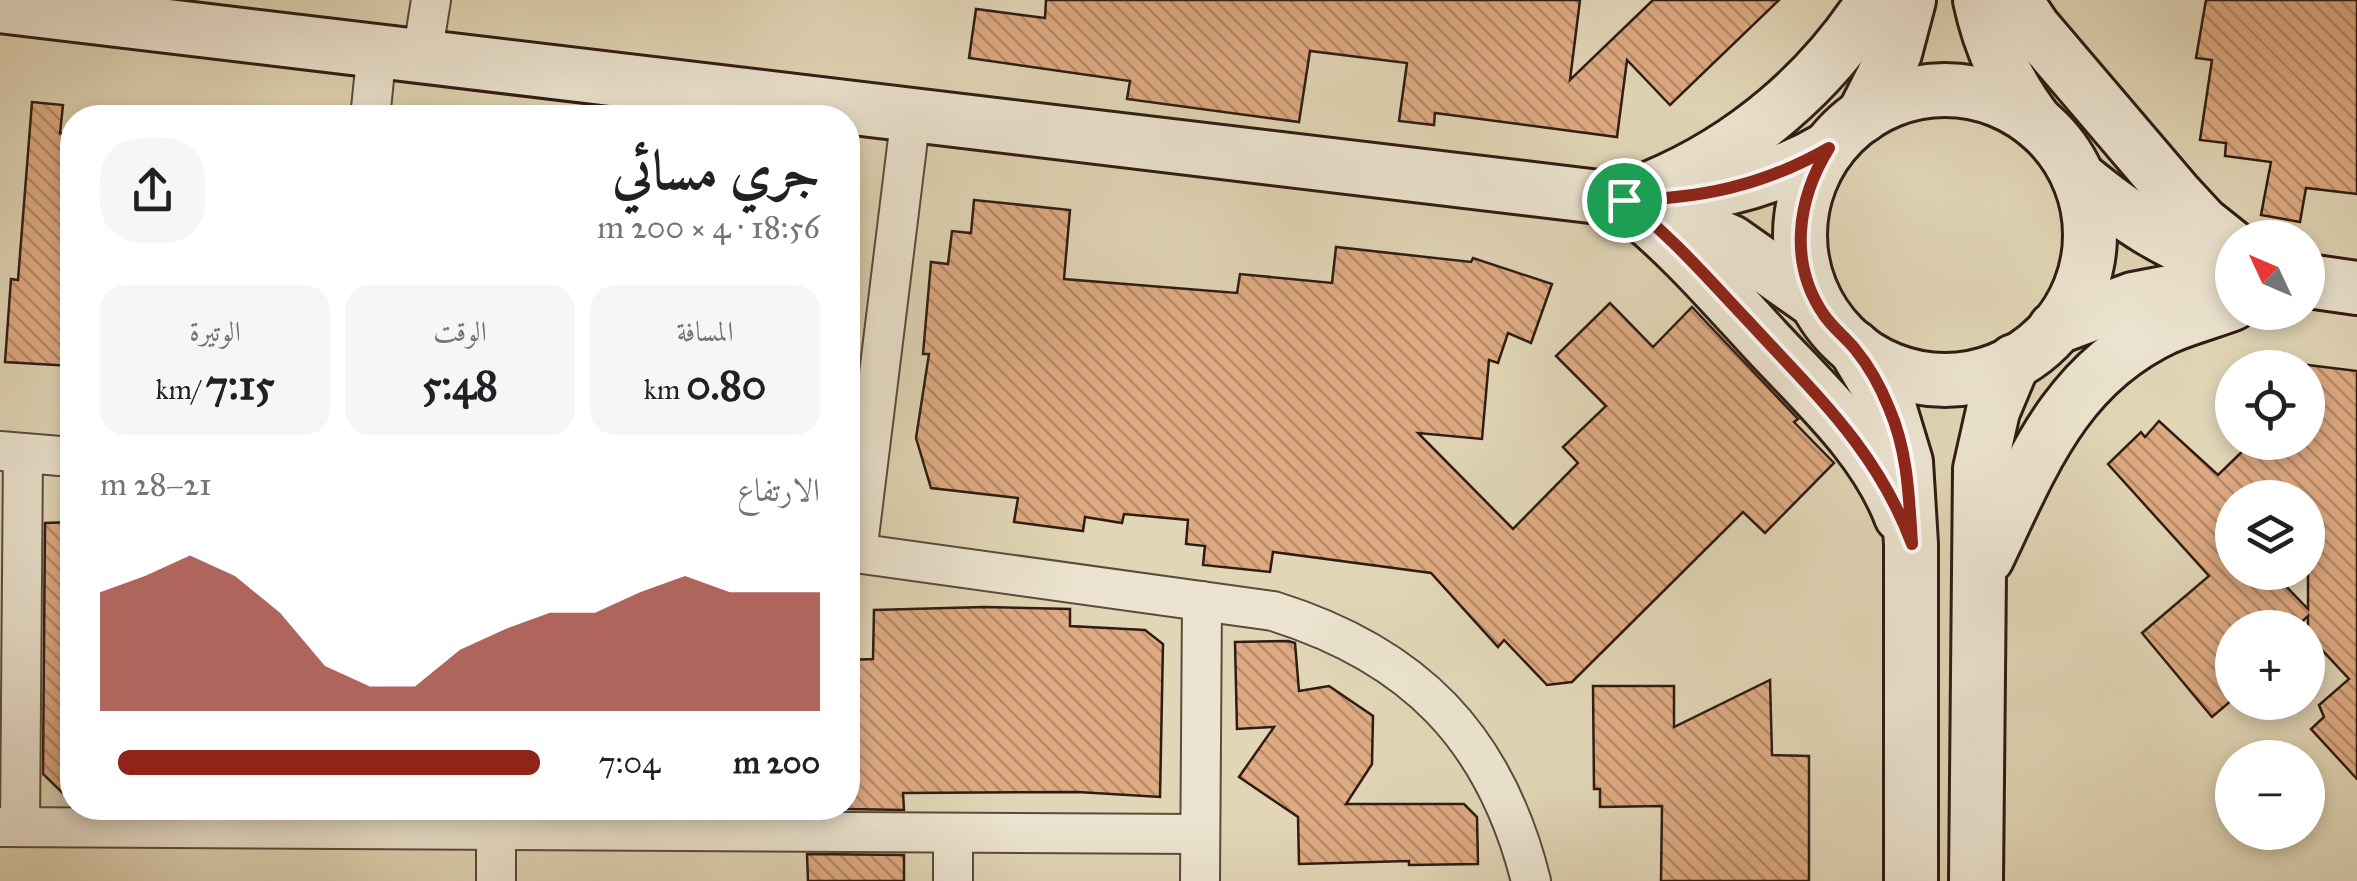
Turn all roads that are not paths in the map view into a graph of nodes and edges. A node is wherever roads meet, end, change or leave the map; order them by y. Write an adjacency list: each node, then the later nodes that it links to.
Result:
1 (430, 0): 7 (street)
2 (1874, 0): 15 (main road)
3 (1909, 0): 13 (main road)
4 (1980, 0): 12 (main road)
5 (2015, 0): 16 (main road)
6 (0, 6): 7 (main road)
7 (400, 53): 8 (street); 9 (main road)
8 (376, 105)
9 (836, 105)
10 (860, 108): 11 (main road)
11 (911, 114): 15 (main road); 28 (street)
12 (2038, 124): 13 (main road); 14 (main road)
13 (1846, 132): 15 (main road); 21 (main road)
14 (2078, 176): 17 (main road); 23 (main road)
15 (1624, 200): 21 (main road); 29 (main road)
16 (2215, 233)
17 (2215, 258)
18 (2215, 284): 23 (main road)
19 (2325, 284): 20 (main road)
20 (2357, 288)
21 (1816, 302): 24 (main road)
22 (2215, 310): 31 (main road)
23 (2055, 328): 25 (main road)
24 (1853, 346): 25 (main road); 29 (main road)
25 (2014, 361): 31 (main road)
26 (11, 452): 27 (street); 37 (street)
27 (60, 456)
28 (860, 493)
29 (1912, 544): 45 (main road)
30 (860, 554): 32 (street)
31 (1980, 573): 46 (main road)
32 (1202, 601): 40 (street); 44 (street)
33 (176, 820): 37 (street)
34 (439, 820): 38 (street)
35 (620, 820): 38 (street)
36 (657, 820): 39 (street)
37 (10, 827)
38 (496, 830): 41 (street)
39 (953, 832): 40 (street); 42 (street)
40 (1200, 834): 43 (street)
41 (496, 881)
42 (953, 881)
43 (1200, 881)
44 (1531, 881)
45 (1911, 881)
46 (1976, 881)

